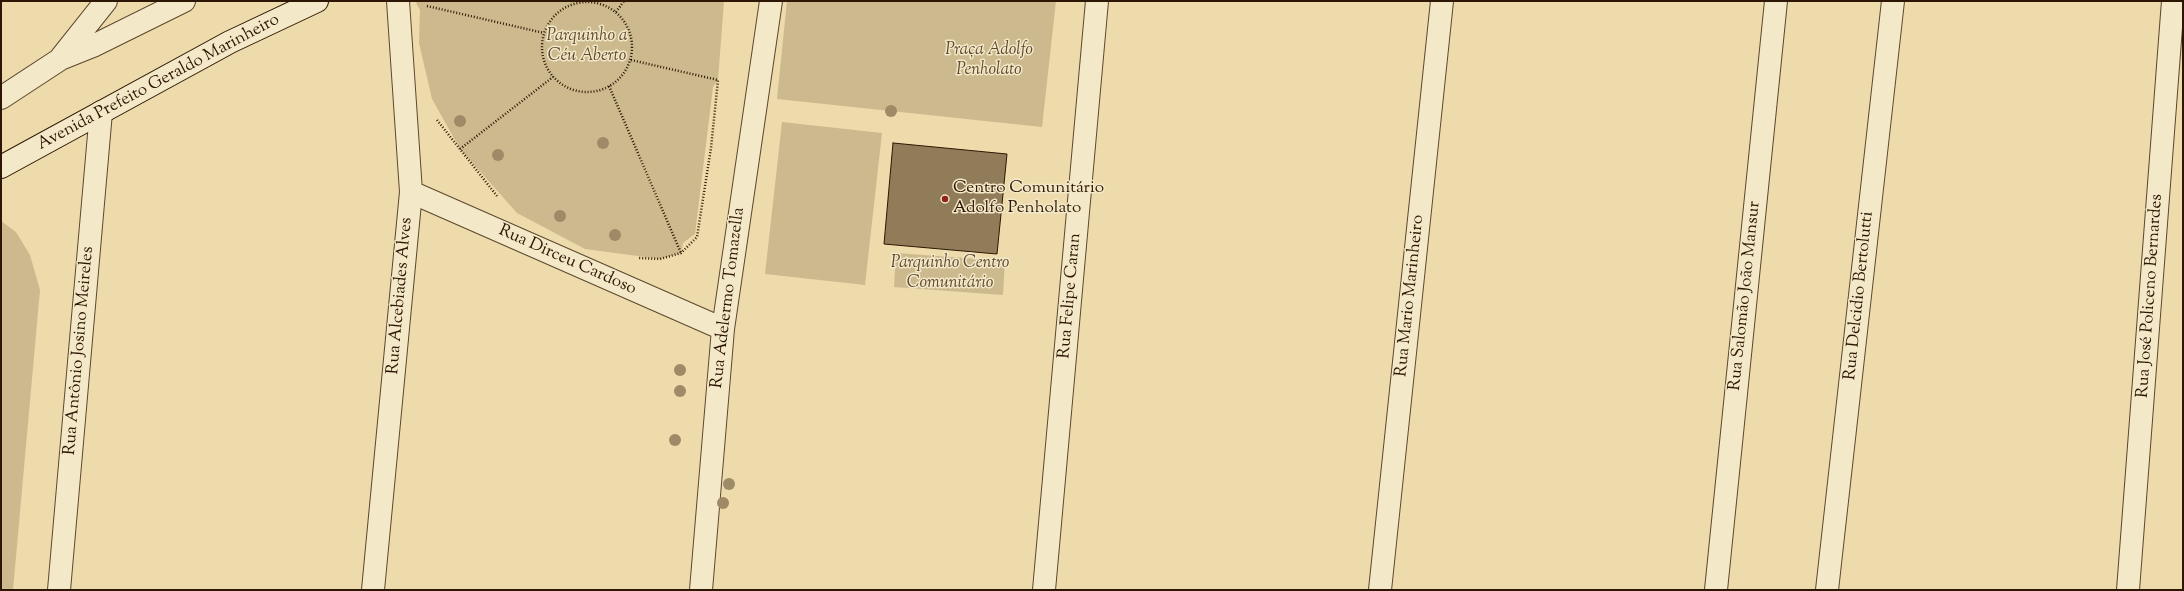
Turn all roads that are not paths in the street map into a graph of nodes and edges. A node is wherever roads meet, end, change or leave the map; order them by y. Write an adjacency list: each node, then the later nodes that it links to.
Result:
1 (106, 1): 11 (street)
2 (184, 1): 11 (street)
3 (317, 1): 13 (street, Avenida Prefeito Geraldo Marinheiro)
4 (398, 1): 15 (street, Rua Alcebiades Alves)
5 (1097, 1): 20 (street, Rua Felipe Caran)
6 (1442, 1): 21 (street, Rua Mario Marinheiro)
7 (1776, 1): 22 (street, Rua Salomão João Mansur)
8 (1893, 1): 23 (street, Rua Delcidio Bertolutti)
9 (2173, 1): 24 (street, Rua José Policeno Bernardes)
10 (770, 4): 16 (street, Rua Adelermo Tomazella)
11 (59, 60): 12 (street)
12 (1, 98)
13 (101, 112): 14 (street, Avenida Prefeito Geraldo Marinheiro); 17 (street, Rua Antônio Josino Meireles)
14 (1, 167)
15 (411, 192): 16 (street, Rua Dirceu Cardoso); 18 (street, Rua Alcebiades Alves)
16 (723, 329): 19 (street, Rua Adelermo Tomazella)
17 (59, 590)
18 (373, 590)
19 (702, 590)
20 (1044, 590)
21 (1380, 590)
22 (1716, 590)
23 (1827, 590)
24 (2128, 590)

